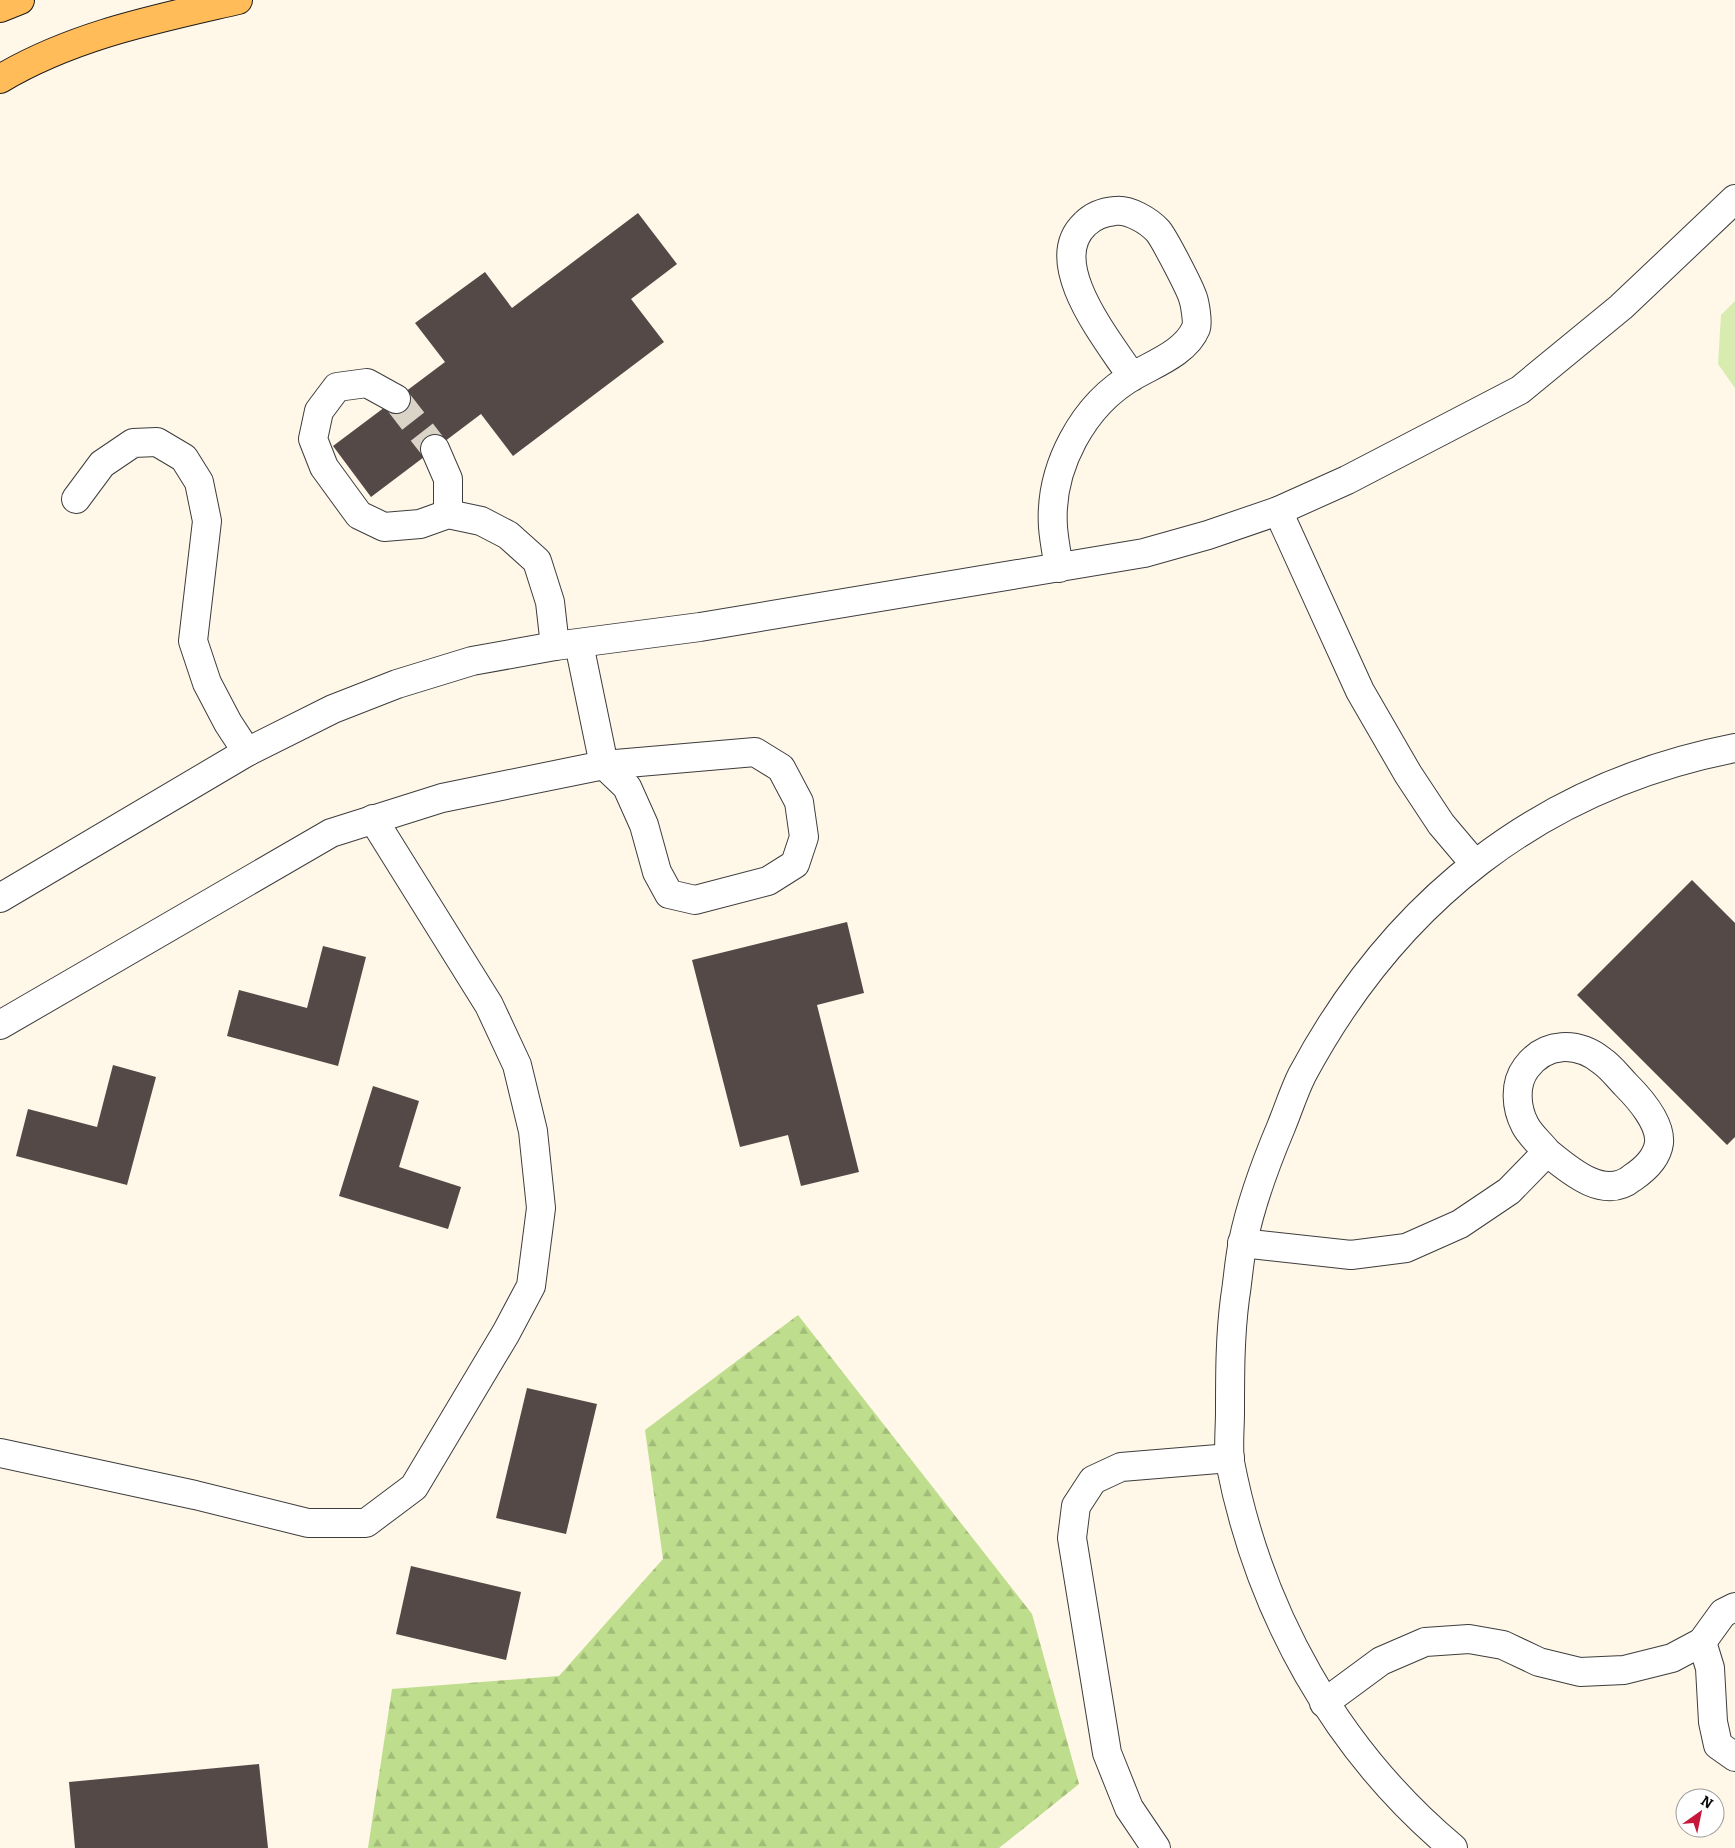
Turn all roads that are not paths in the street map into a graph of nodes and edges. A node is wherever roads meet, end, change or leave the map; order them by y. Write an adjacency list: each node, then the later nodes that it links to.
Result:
1 (20, 0): 3 (main road)
2 (238, 0): 4 (main road)
3 (0, 8)
4 (0, 79)
5 (1735, 199): 10 (street)
6 (1132, 377): 6 (street); 12 (street)
7 (396, 399): 11 (street)
8 (435, 449): 11 (street)
9 (76, 498): 15 (street)
10 (1278, 511): 12 (street); 18 (street)
11 (448, 514): 13 (street)
12 (1059, 568): 13 (street)
13 (567, 645): 15 (street); 16 (street)
14 (1735, 748): 18 (street)
15 (247, 752): 19 (street)
16 (604, 765): 16 (street); 17 (street)
17 (373, 819): 20 (street); 23 (street)
18 (1474, 863): 22 (street)
19 (0, 898)
20 (0, 1025)
21 (1547, 1152): 21 (street); 22 (street)
22 (1242, 1243): 24 (street)
23 (0, 1453)
24 (1230, 1458): 27 (street); 29 (street)
25 (1735, 1607): 26 (street)
26 (1702, 1642): 27 (street); 28 (street)
27 (1324, 1703): 30 (street)
28 (1735, 1757)
29 (1156, 1848)
30 (1453, 1848)

